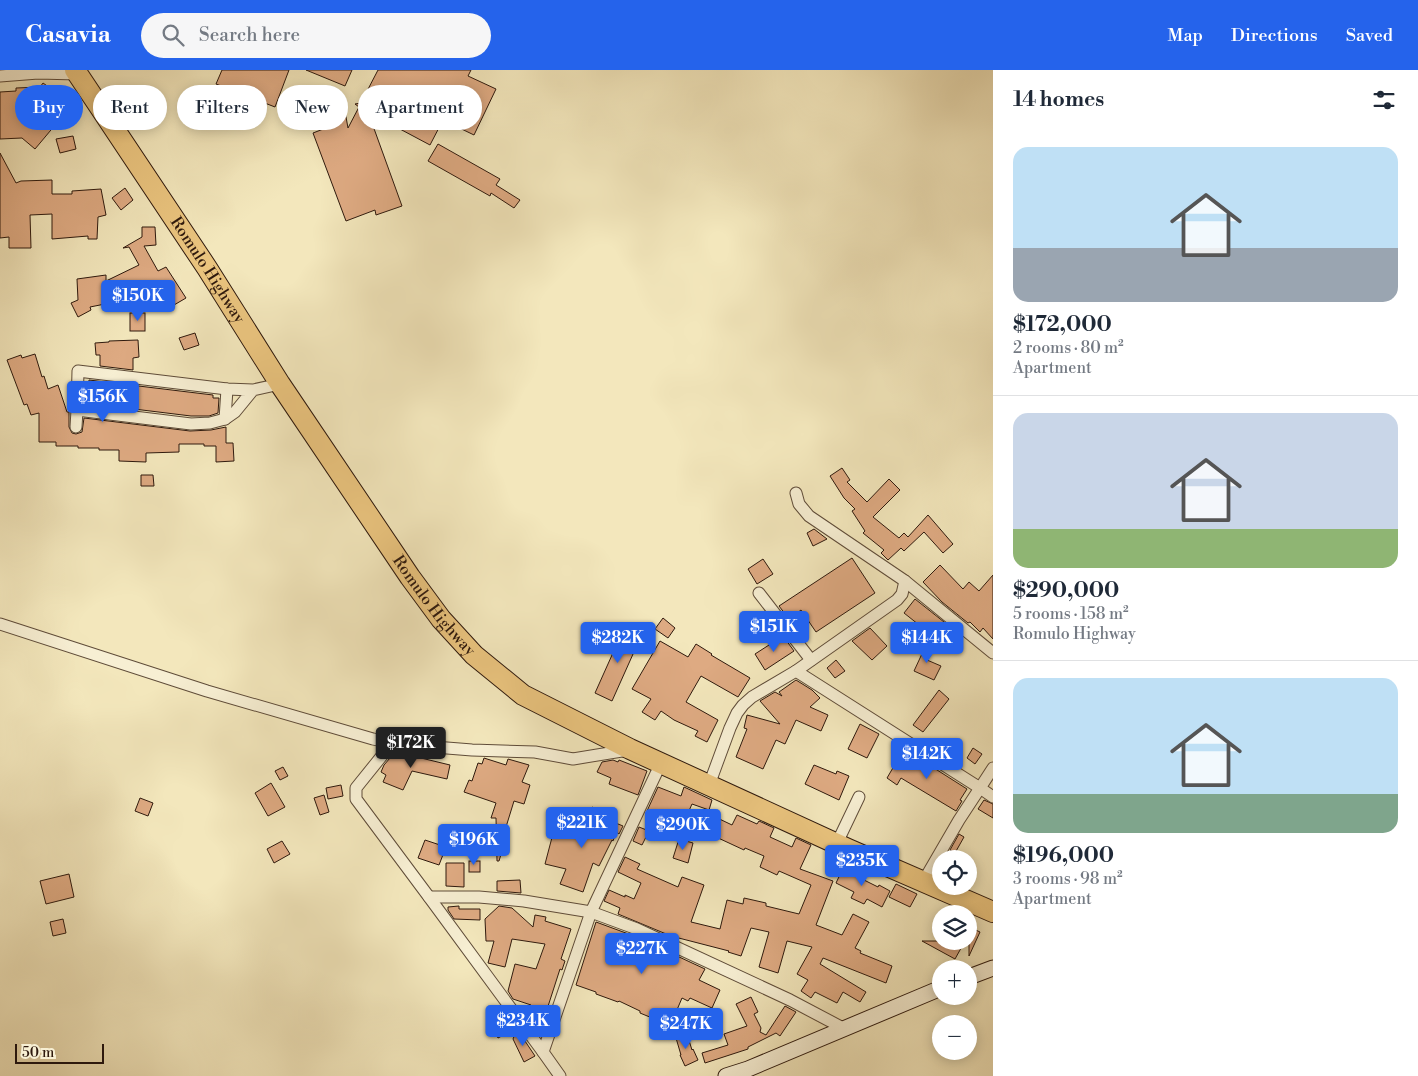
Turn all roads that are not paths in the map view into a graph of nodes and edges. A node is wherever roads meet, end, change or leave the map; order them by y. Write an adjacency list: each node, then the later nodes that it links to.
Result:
1 (76, 72): 2 (street); 3 (highway, Romulo Highway)
2 (0, 76)
3 (280, 384): 5 (street); 17 (highway, Romulo Highway)
4 (227, 389): 5 (street); 6 (street); 7 (street)
5 (253, 390): 7 (street)
6 (77, 410): 7 (street); 8 (street)
7 (225, 419)
8 (76, 427)
9 (796, 494): 10 (street)
10 (905, 581): 13 (street); 14 (street)
11 (759, 593): 14 (street)
12 (0, 624): 16 (street)
13 (993, 653)
14 (811, 660): 15 (street)
15 (796, 671): 20 (street); 21 (street)
16 (397, 744): 17 (street); 26 (street)
17 (630, 749): 18 (highway, Romulo Highway)
18 (661, 763): 20 (highway, Romulo Highway); 27 (street)
19 (993, 768): 21 (street)
20 (709, 784): 24 (highway, Romulo Highway)
21 (980, 788): 23 (street); 25 (street)
22 (860, 797): 24 (street)
23 (993, 797)
24 (837, 843): 25 (highway, Romulo Highway)
25 (923, 882): 28 (highway, Romulo Highway)
26 (430, 897): 27 (street); 33 (street)
27 (591, 912): 32 (street); 33 (street)
28 (993, 912)
29 (993, 968): 30 (street)
30 (977, 974)
31 (932, 992): 32 (street)
32 (843, 1028): 35 (street)
33 (543, 1052): 34 (street)
34 (560, 1076)
35 (726, 1076)

